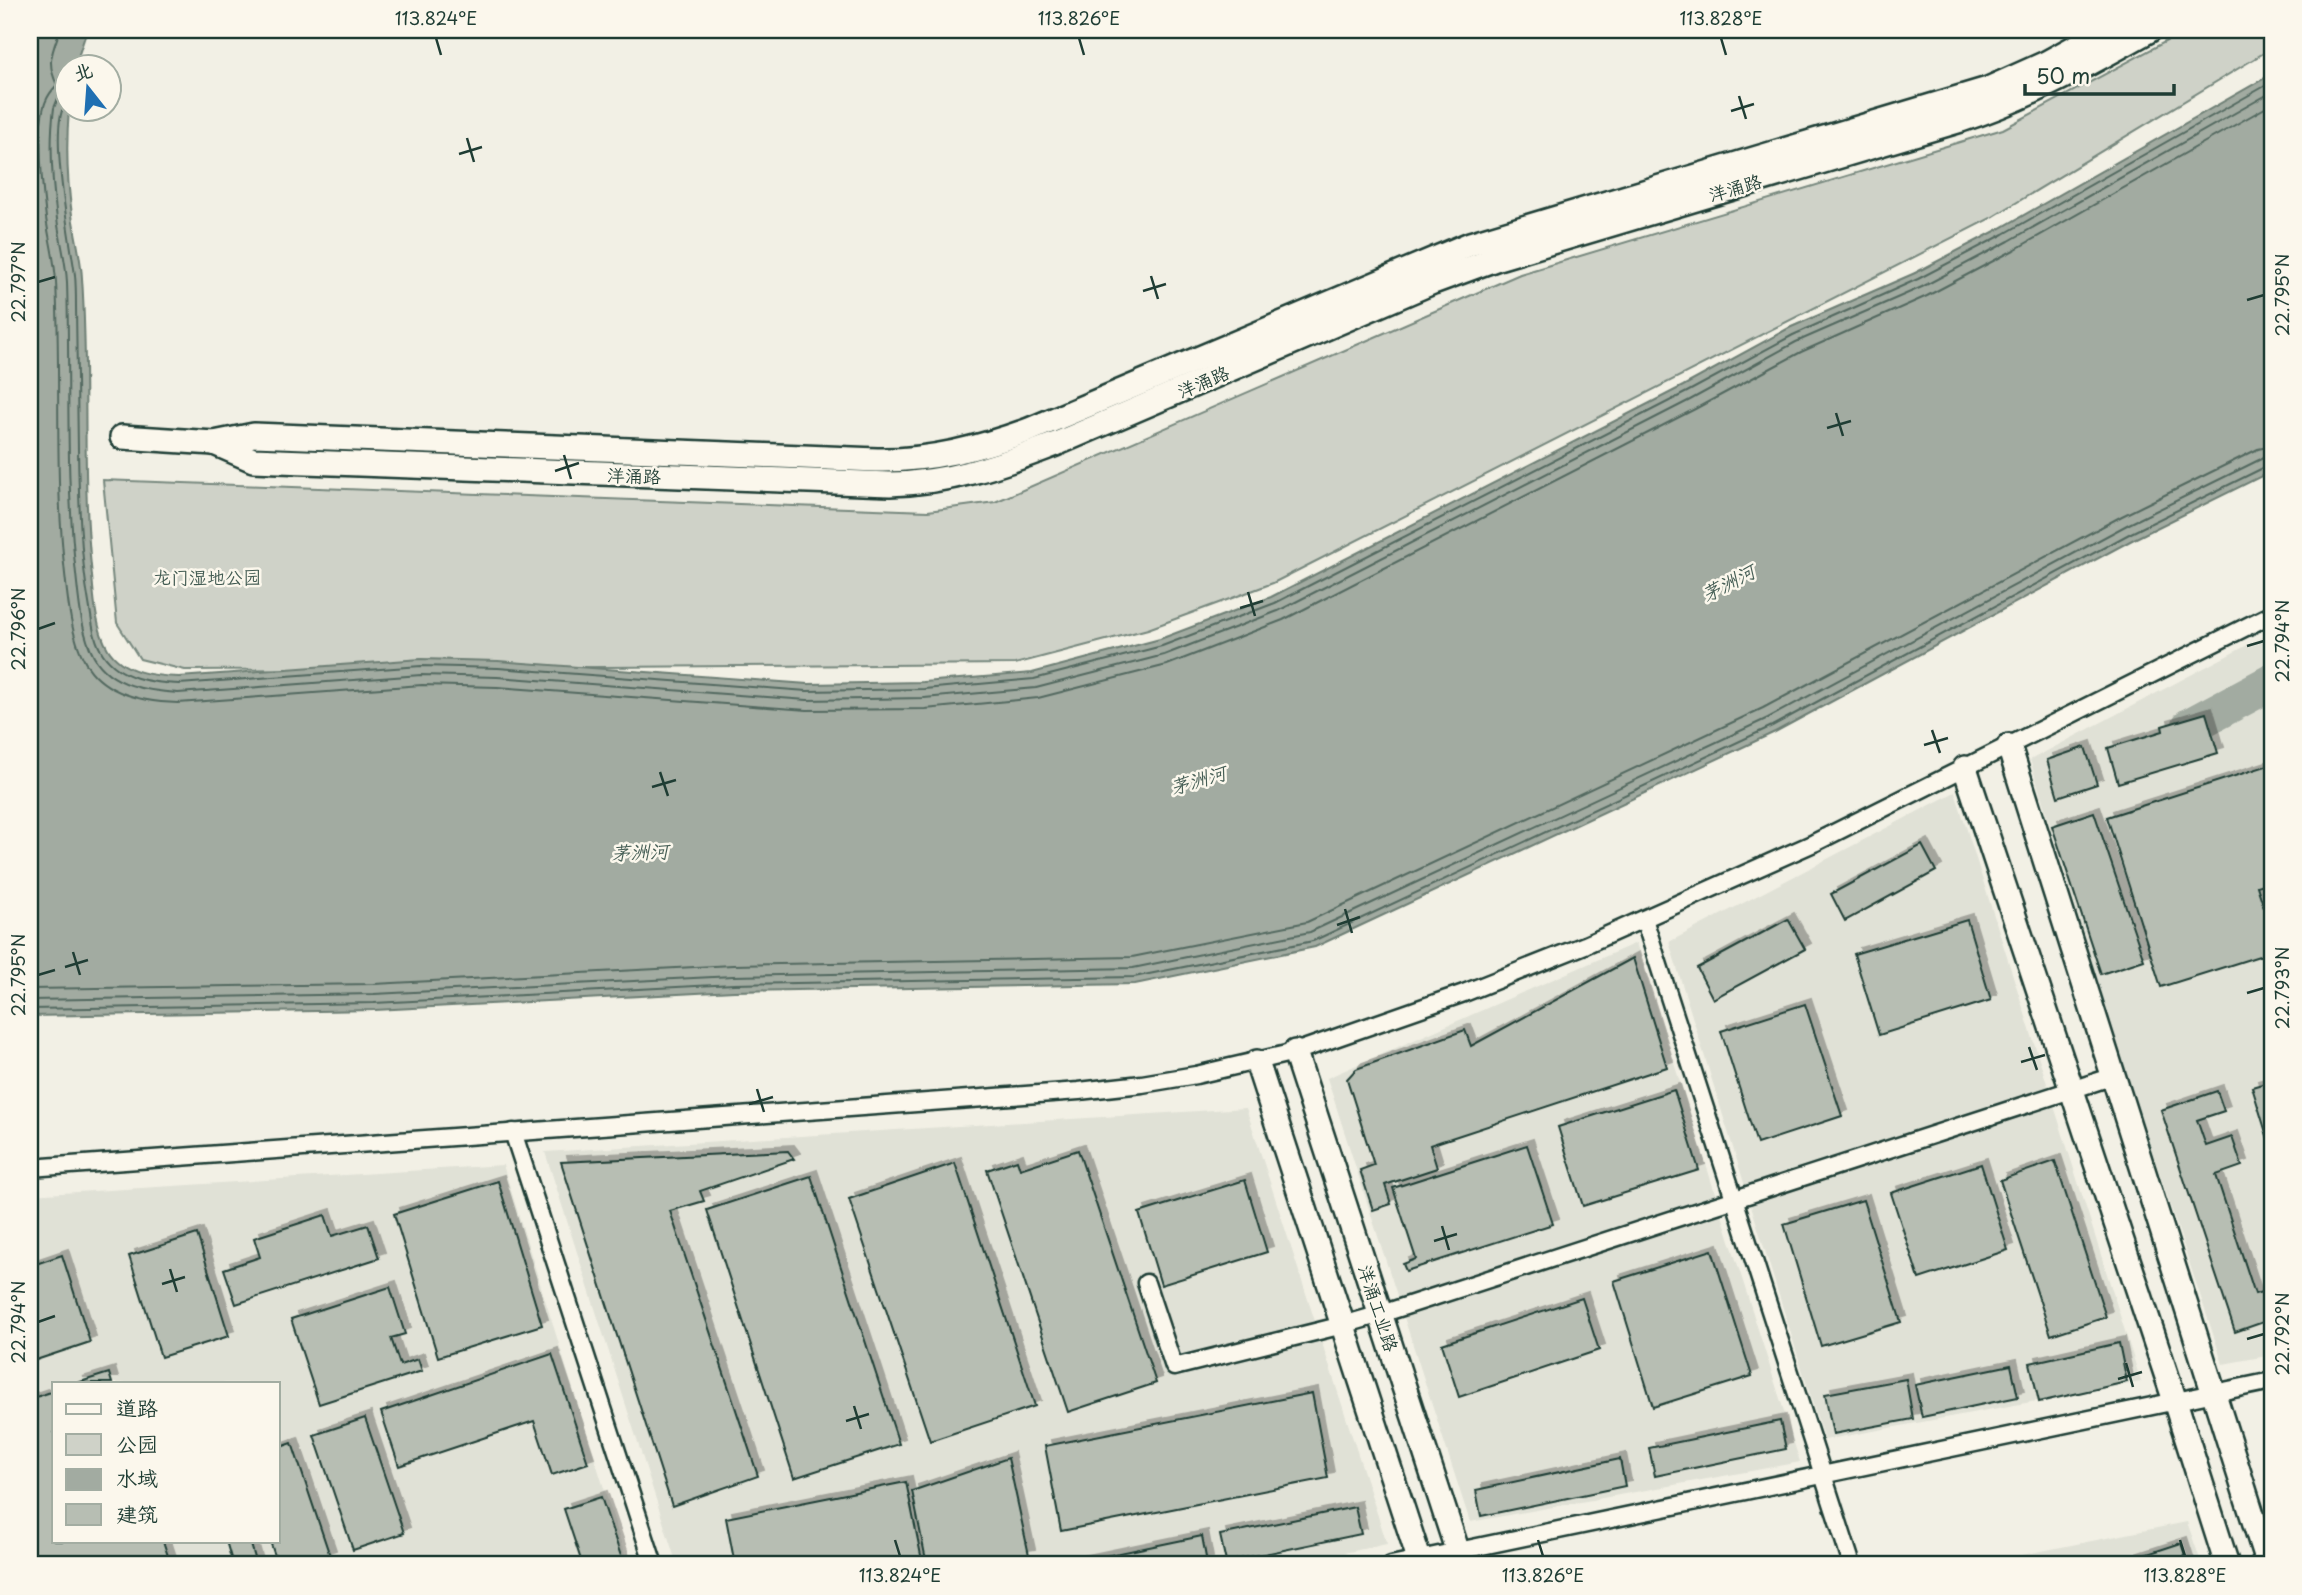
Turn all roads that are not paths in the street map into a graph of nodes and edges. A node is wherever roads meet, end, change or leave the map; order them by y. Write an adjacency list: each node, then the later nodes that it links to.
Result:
1 (2106, 30): 4 (street, 洋涌路)
2 (2150, 30): 4 (street, 洋涌路)
3 (122, 437): 4 (street, 洋涌路)
4 (214, 443)
5 (2272, 614): 6 (street)
6 (2009, 746): 7 (street); 11 (street)
7 (1965, 768): 8 (street); 12 (street)
8 (1644, 919): 9 (street); 15 (street)
9 (1295, 1052): 10 (street); 17 (street, 洋涌工业路)
10 (1257, 1062): 13 (street); 18 (street)
11 (2114, 1076): 12 (street); 20 (street)
12 (2072, 1090): 15 (street); 21 (street)
13 (513, 1132): 14 (street); 25 (street)
14 (30, 1168)
15 (1734, 1200): 17 (street); 22 (street)
16 (1146, 1283): 18 (street)
17 (1381, 1314): 18 (street); 23 (street, 洋涌工业路)
18 (1343, 1325): 24 (street)
19 (2272, 1381): 20 (street)
20 (2215, 1393): 21 (street); 29 (street)
21 (2175, 1401): 22 (street); 28 (street)
22 (1822, 1475): 23 (street); 27 (street)
23 (1460, 1558): 24 (street)
24 (1421, 1562): 26 (street)
25 (654, 1565)
26 (1391, 1565)
27 (1852, 1565)
28 (2227, 1565)
29 (2268, 1565)

